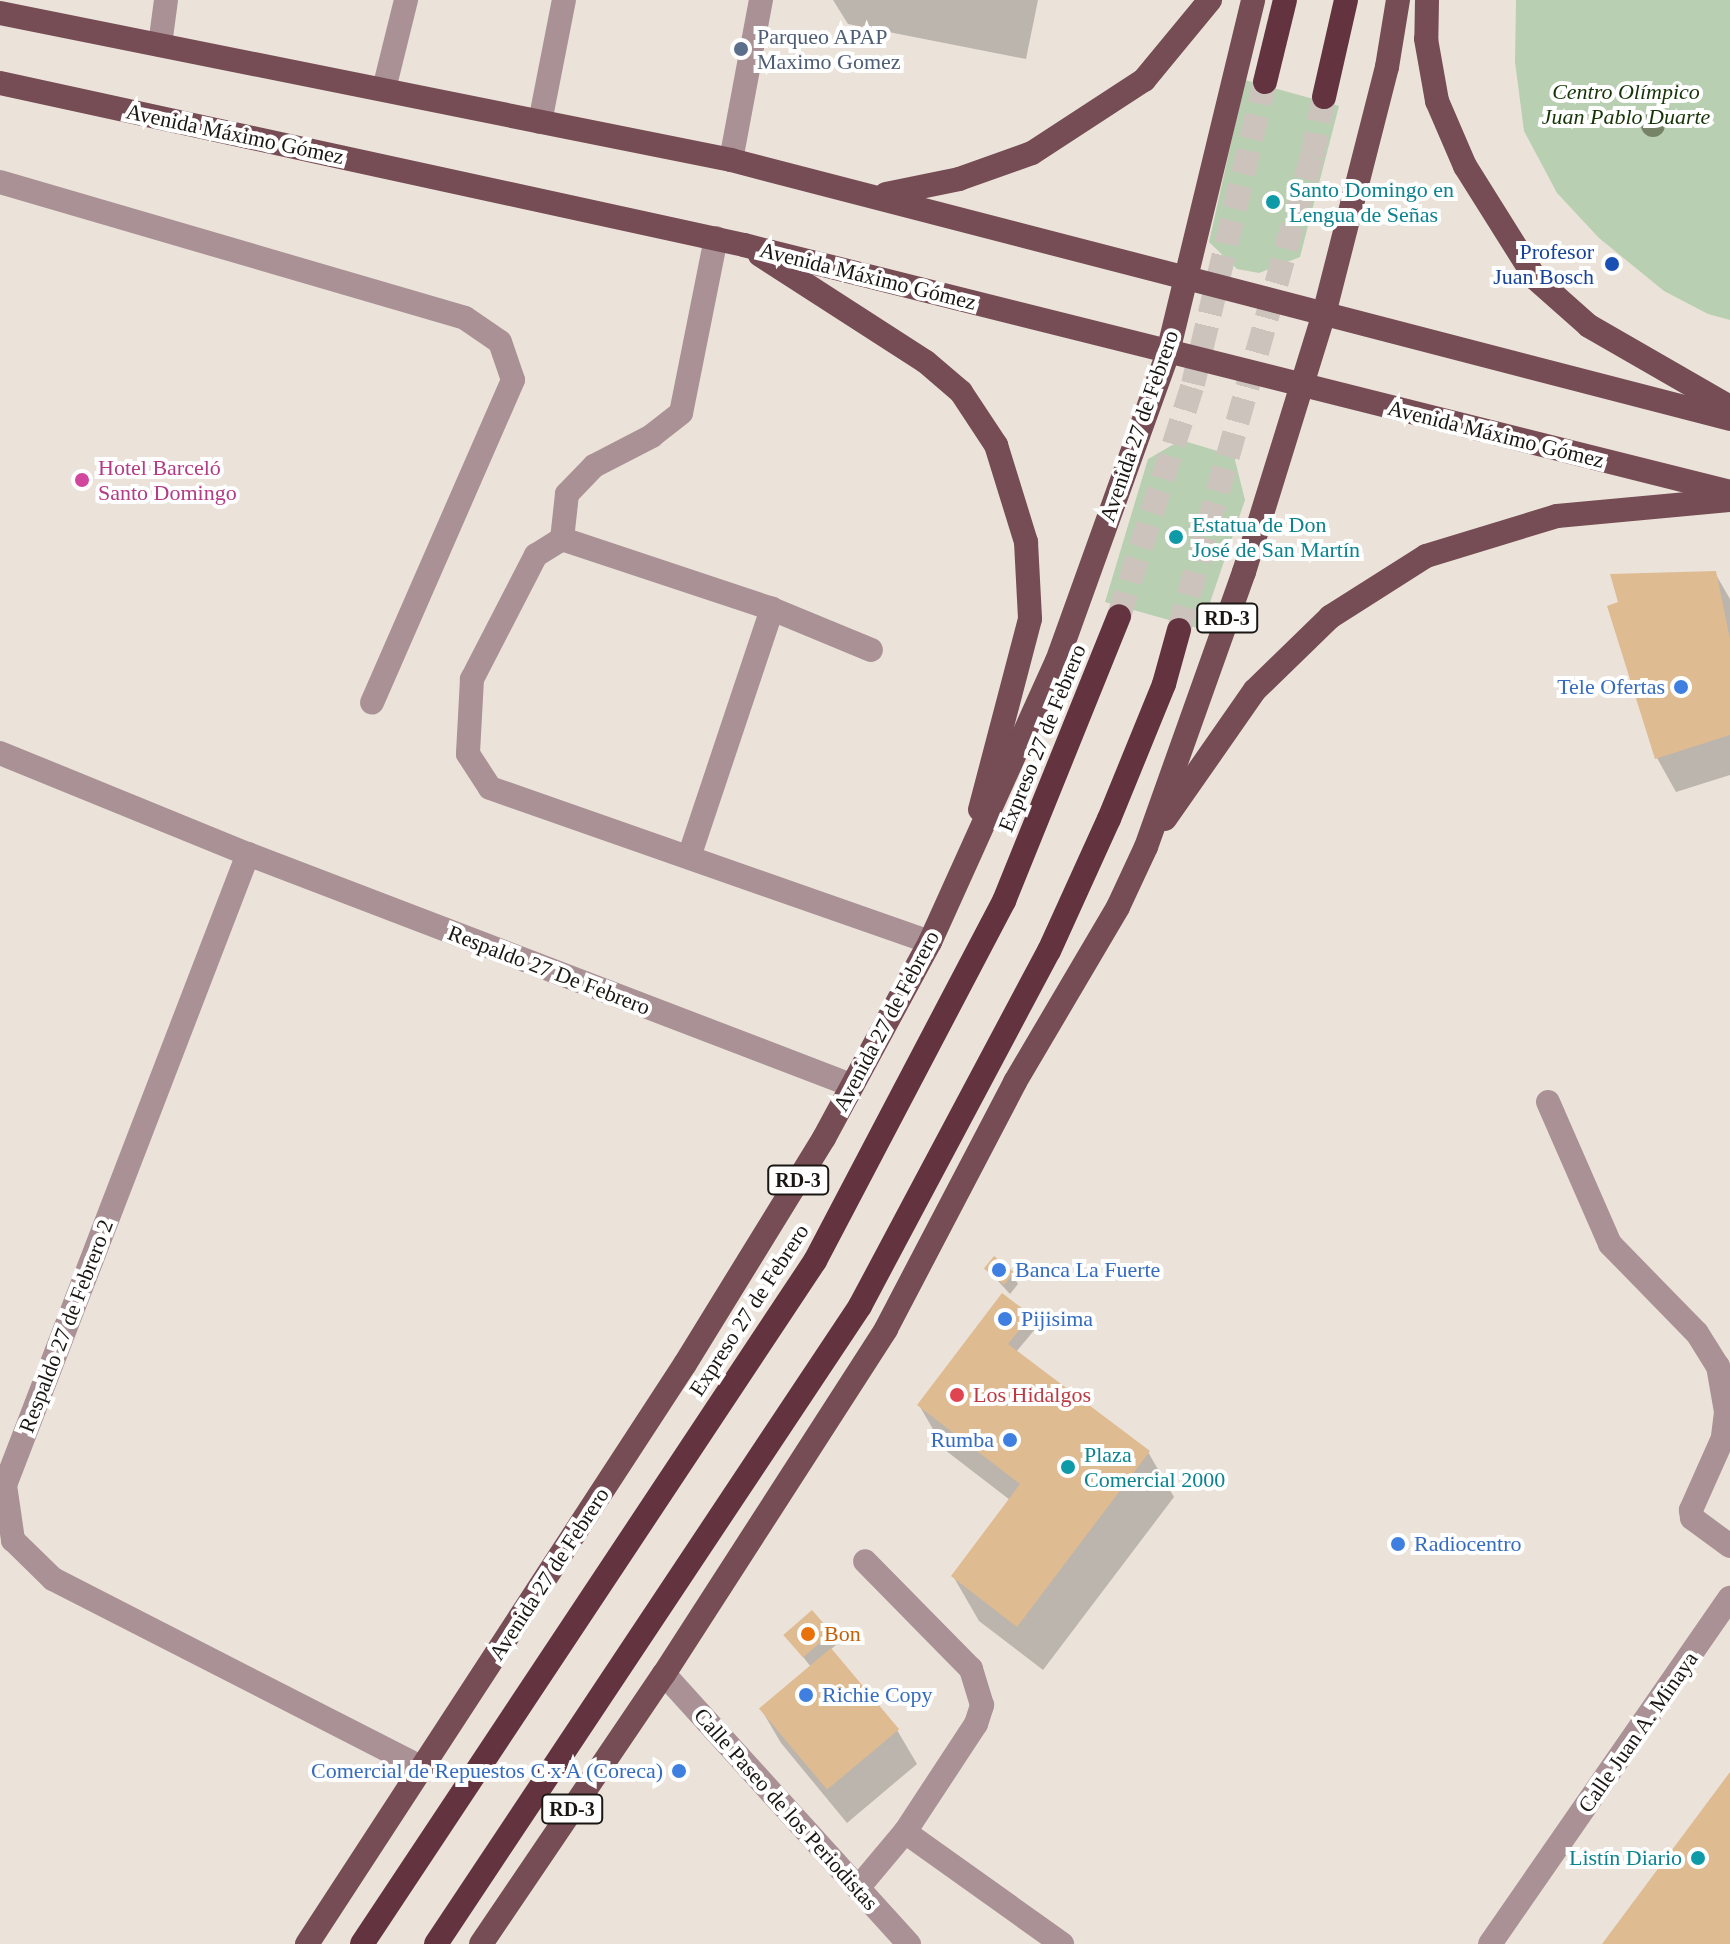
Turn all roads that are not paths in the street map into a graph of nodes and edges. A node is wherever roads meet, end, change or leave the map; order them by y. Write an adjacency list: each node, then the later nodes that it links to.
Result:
1 (166, 0): 12 (street)
2 (406, 0): 15 (street)
3 (564, 0): 17 (street)
4 (761, 0): 18 (street)
5 (1210, 0): 20 (main road)
6 (1253, 0): 23 (main road, Avenida 27 de Febrero / RD-3)
7 (1285, 0): 13 (highway)
8 (1346, 0): 16 (highway)
9 (1398, 0): 24 (main road, RD-3)
10 (1427, 0): 27 (main road)
11 (0, 13): 12 (main road)
12 (160, 45): 15 (main road)
13 (1265, 82)
14 (0, 83): 21 (main road, Avenida Máximo Gómez)
15 (384, 89): 17 (main road)
16 (1324, 97)
17 (540, 122): 18 (main road)
18 (731, 160): 20 (main road)
19 (0, 182): 36 (street)
20 (872, 196): 23 (main road)
21 (716, 238): 22 (main road, Avenida Máximo Gómez); 31 (street)
22 (744, 245): 25 (main road, Avenida Máximo Gómez); 39 (main road)
23 (1184, 276): 24 (main road); 25 (main road, Avenida 27 de Febrero / RD-3)
24 (1324, 314): 26 (main road, RD-3); 28 (main road)
25 (1168, 352): 26 (main road, Avenida Máximo Gómez); 39 (main road, Avenida 27 de Febrero / RD-3)
26 (1300, 386): 29 (main road, Avenida Máximo Gómez); 38 (main road, RD-3)
27 (1730, 407)
28 (1730, 419)
29 (1730, 492)
30 (1730, 500): 38 (main road)
31 (562, 539): 32 (street); 41 (street)
32 (772, 609): 35 (street); 41 (street)
33 (1119, 616): 53 (highway, Expreso 27 de Febrero / RD-3)
34 (1179, 630): 54 (highway, RD-3)
35 (871, 650)
36 (372, 702)
37 (0, 753): 40 (street, Respaldo 27 De Febrero)
38 (1146, 847): 48 (main road, RD-3)
39 (971, 849): 42 (main road, Avenida 27 de Febrero / RD-3)
40 (248, 854): 43 (street, Respaldo 27 De Febrero); 49 (street, Respaldo 27 de Febrero 2)
41 (689, 857): 42 (street)
42 (930, 942): 43 (main road, Avenida 27 de Febrero / RD-3)
43 (851, 1085): 49 (main road, Avenida 27 de Febrero / RD-3)
44 (1548, 1102): 45 (street)
45 (1730, 1546)
46 (865, 1561): 50 (street)
47 (1730, 1598): 58 (street, Calle Juan A. Minaya)
48 (664, 1674): 51 (street, Calle Paseo de los Periodistas); 55 (main road, RD-3)
49 (423, 1768): 52 (main road, Avenida 27 de Febrero / RD-3)
50 (905, 1832): 51 (street); 57 (street)
51 (858, 1888): 56 (street, Calle Paseo de los Periodistas)
52 (307, 1944)
53 (362, 1944)
54 (436, 1944)
55 (481, 1944)
56 (909, 1944)
57 (1062, 1944)
58 (1490, 1944)

